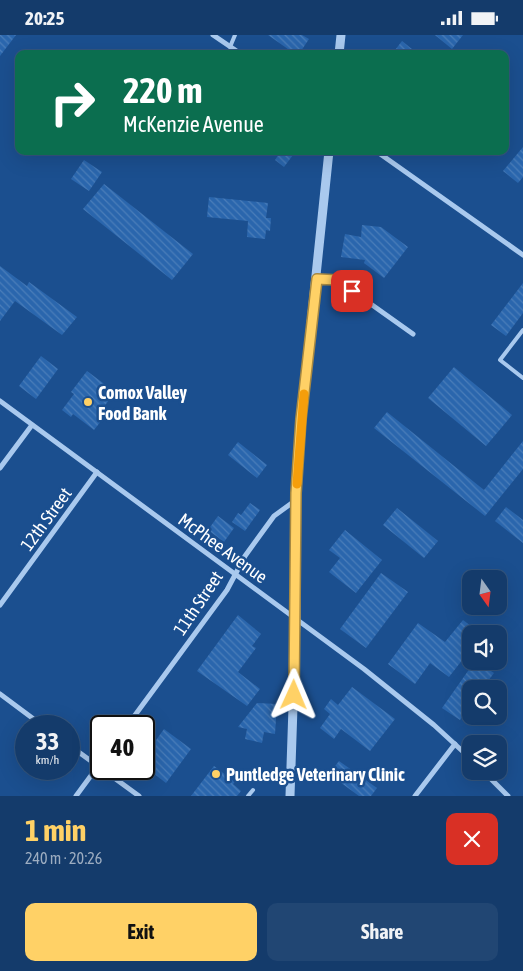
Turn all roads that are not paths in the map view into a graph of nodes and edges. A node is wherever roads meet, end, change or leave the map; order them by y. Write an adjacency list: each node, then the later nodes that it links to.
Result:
1 (213, 35): 4 (street)
2 (235, 35): 4 (lane)
3 (341, 35): 6 (street)
4 (230, 47): 5 (street)
5 (235, 50)
6 (339, 50)
7 (329, 155): 10 (street)
8 (382, 155): 9 (street)
9 (523, 255)
10 (317, 279): 12 (street); 18 (street)
11 (523, 330): 13 (lane)
12 (413, 334)
13 (523, 378)
14 (0, 401): 15 (street, McPhee Avenue)
15 (32, 425): 16 (street); 17 (street, McPhee Avenue)
16 (0, 468)
17 (97, 472): 19 (street, McPhee Avenue); 20 (street, 12th Street)
18 (296, 500): 19 (street, 11th Street); 21 (street)
19 (234, 573): 21 (street, McPhee Avenue); 24 (street, 11th Street)
20 (0, 605)
21 (296, 618): 25 (street, McPhee Avenue); 34 (street)
22 (0, 695): 23 (street)
23 (28, 715)
24 (135, 715)
25 (455, 744): 26 (street, McPhee Avenue); 35 (street)
26 (462, 751)
27 (90, 777): 31 (street)
28 (119, 780): 32 (street)
29 (492, 780): 36 (street)
30 (253, 790): 33 (lane)
31 (76, 796)
32 (138, 796)
33 (248, 796)
34 (290, 796)
35 (415, 796)
36 (508, 796)

